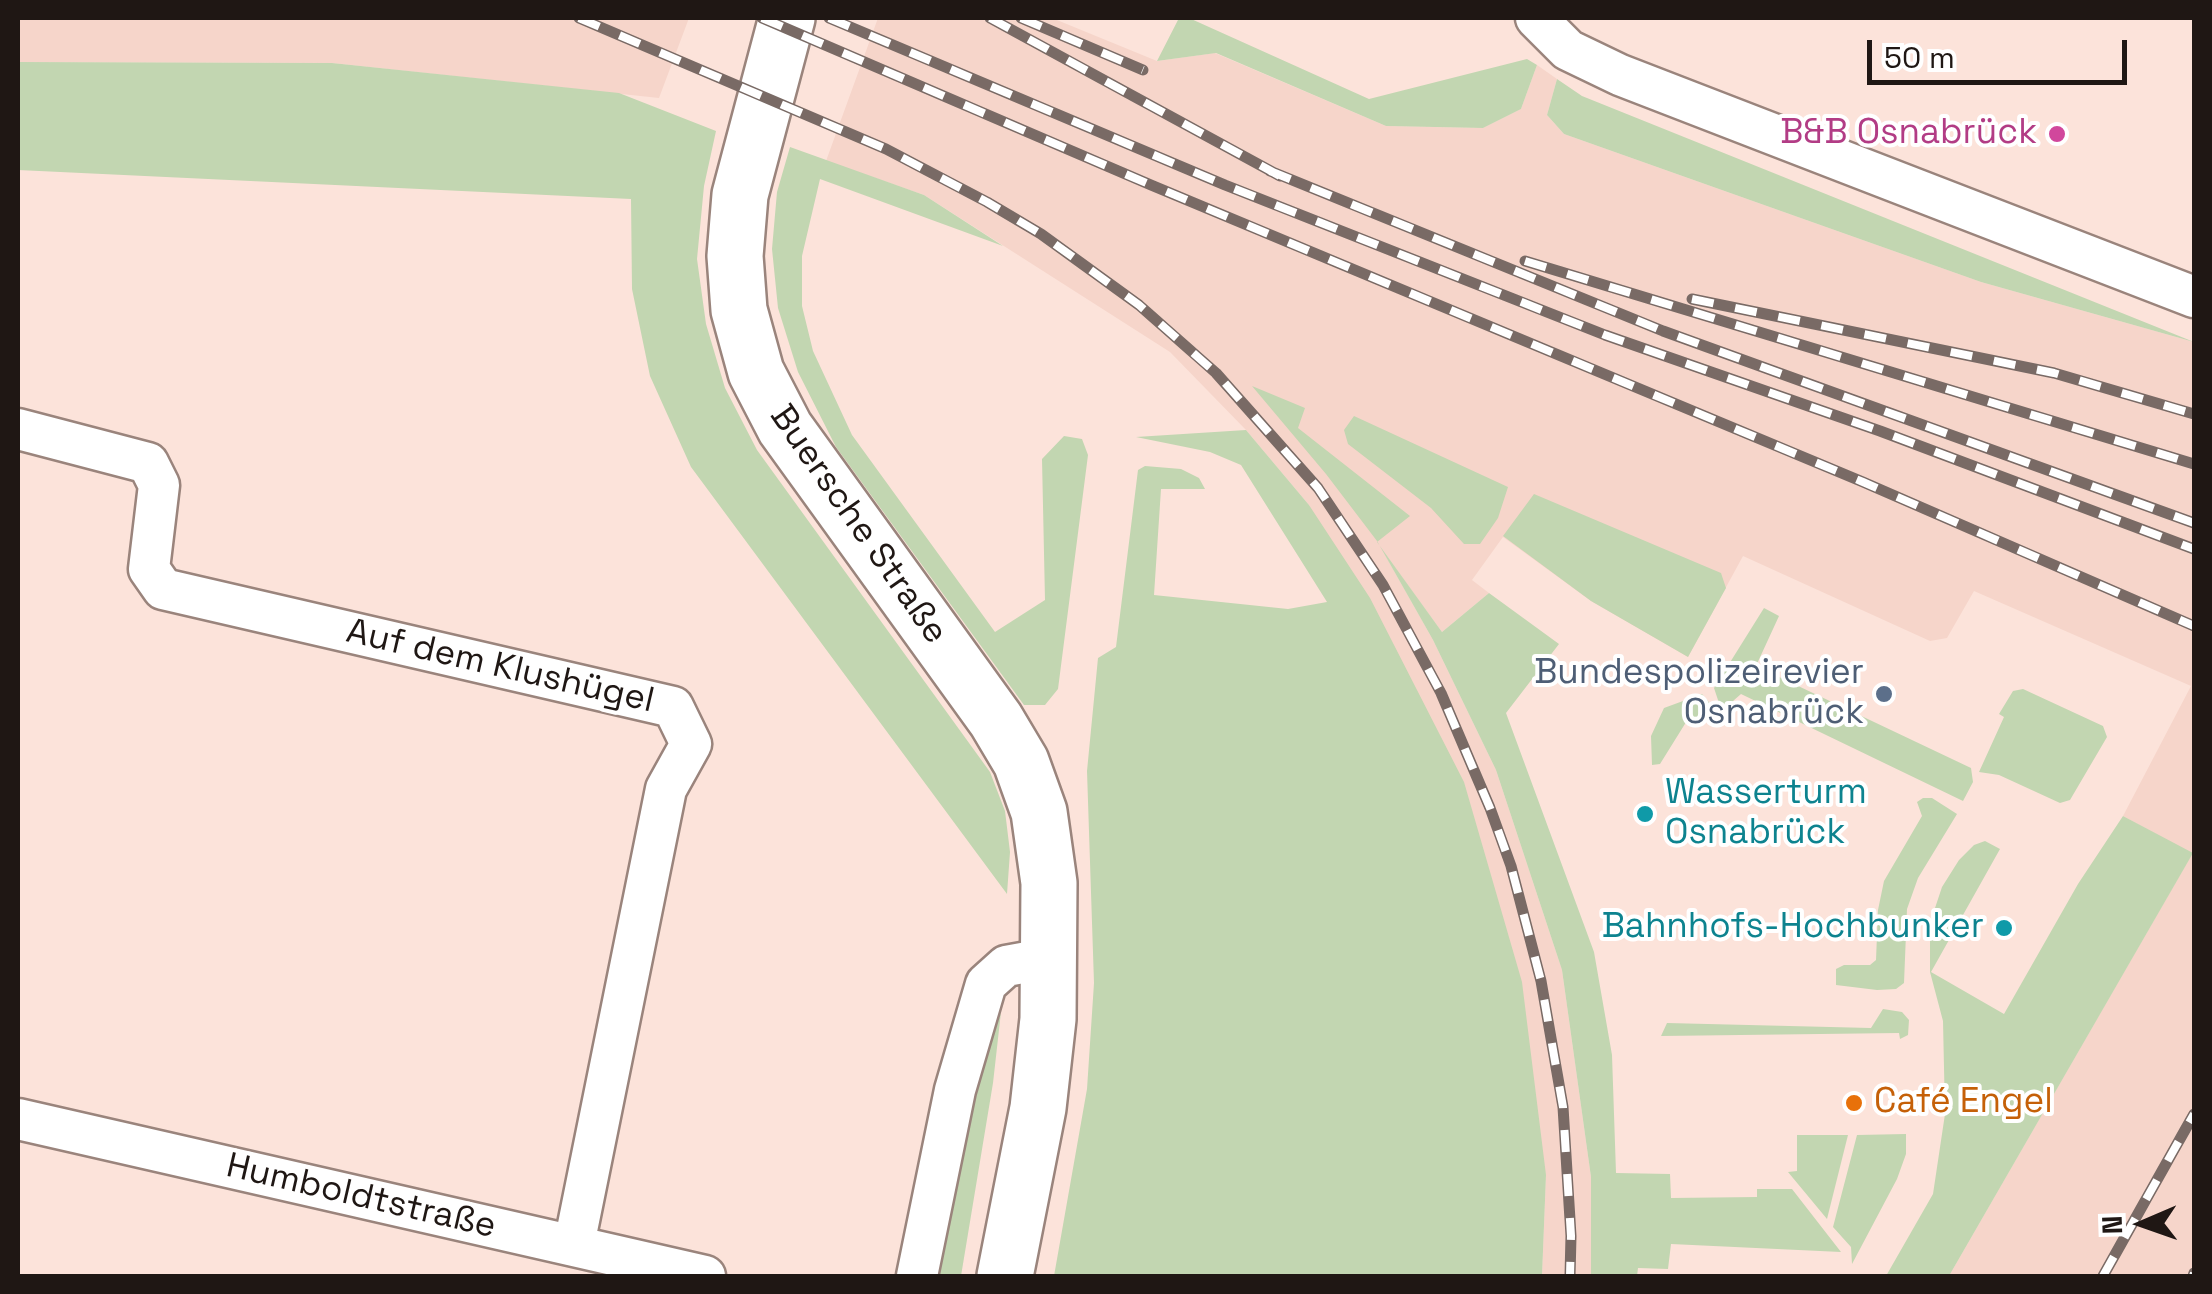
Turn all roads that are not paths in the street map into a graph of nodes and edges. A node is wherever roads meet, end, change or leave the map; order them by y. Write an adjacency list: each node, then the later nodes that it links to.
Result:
1 (786, 18): 5 (main road, Buersche Straße)
2 (1538, 20): 3 (street)
3 (2194, 296)
4 (18, 429): 7 (street, Auf dem Klushügel)
5 (1050, 958): 9 (street); 10 (main road, Buersche Straße)
6 (18, 1118): 7 (street, Humboldtstraße)
7 (574, 1245): 8 (street, Humboldtstraße)
8 (705, 1276)
9 (917, 1276)
10 (1005, 1276)

